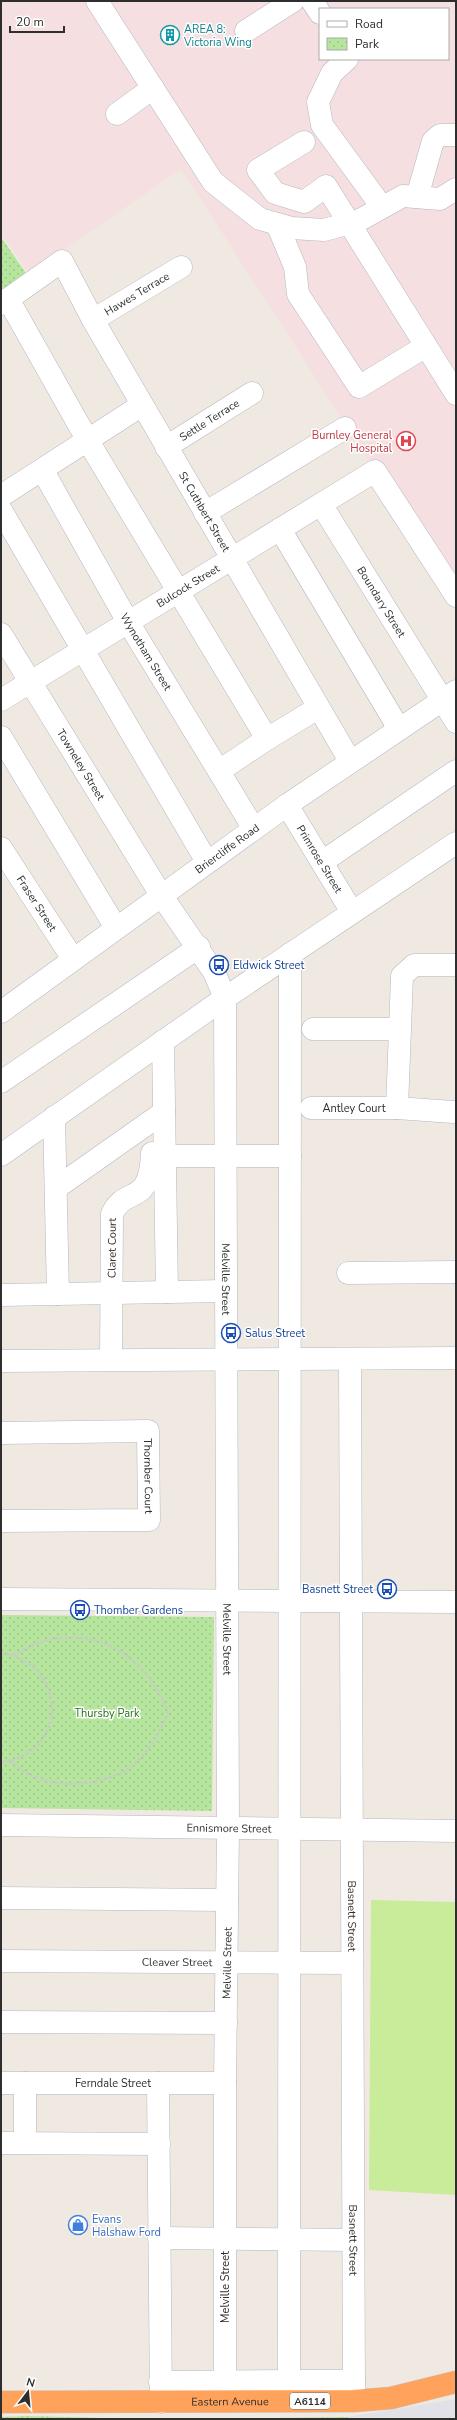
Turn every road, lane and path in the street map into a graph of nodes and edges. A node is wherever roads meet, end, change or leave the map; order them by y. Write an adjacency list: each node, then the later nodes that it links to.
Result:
1 (97, 1): 7 (street)
2 (293, 1): 5 (street)
3 (312, 1): 4 (street)
4 (319, 12)
5 (246, 31)
6 (346, 60): 13 (street)
7 (153, 88): 8 (street); 15 (street)
8 (117, 114)
9 (456, 135): 12 (street)
10 (304, 142): 14 (street)
11 (456, 189): 12 (street)
12 (417, 197): 13 (street)
13 (382, 207): 14 (street)
14 (350, 223): 15 (street); 19 (street)
15 (277, 224): 19 (street)
16 (181, 267): 18 (street, Hawes Terrace)
17 (5, 302): 18 (street, St Cuthbert Street); 24 (street)
18 (93, 320): 22 (street, St Cuthbert Street)
19 (426, 346): 21 (street)
20 (252, 393): 25 (street, Settle Terrace)
21 (456, 394)
22 (142, 405): 24 (street); 25 (street, St Cuthbert Street)
23 (345, 428): 30 (street)
24 (88, 441): 26 (street); 33 (street)
25 (166, 447): 30 (street, St Cuthbert Street)
26 (43, 471): 27 (street); 35 (street, Wynotham Street)
27 (1, 496)
28 (321, 504): 31 (street, Bulcock Street); 34 (street, Bulcock Street); 39 (street, Boundary Street)
29 (1, 510): 37 (street)
30 (205, 513): 32 (street, St Cuthbert Street)
31 (280, 529): 32 (street, Bulcock Street); 43 (street)
32 (232, 559): 33 (street, Bulcock Street); 41 (street, St Cuthbert Street)
33 (178, 592): 35 (street, Bulcock Street); 45 (street)
34 (456, 596)
35 (128, 622): 37 (street, Bulcock Street); 47 (street, Wynotham Street)
36 (1, 634): 38 (street, Towneley Street)
37 (83, 650): 38 (street, Bulcock Street); 53 (street)
38 (30, 682): 40 (street, Bulcock Street); 55 (street, Towneley Street)
39 (449, 695): 42 (street, Boundary Street); 43 (street, Briercliffe Road)
40 (1, 700)
41 (318, 708): 45 (street); 46 (street, St Cuthbert Street)
42 (456, 722)
43 (399, 729): 46 (street, Briercliffe Road)
44 (1, 737): 57 (street)
45 (267, 739): 47 (street)
46 (350, 761): 49 (street, Briercliffe Road)
47 (219, 771): 50 (street, Wynotham Street)
48 (456, 771): 54 (street)
49 (287, 805): 50 (street, Briercliffe Road); 54 (street, Primrose Street)
50 (254, 829): 53 (street, Briercliffe Road)
51 (456, 843): 56 (street)
52 (1, 848): 60 (street, Fraser Street)
53 (207, 862): 55 (street, Briercliffe Road)
54 (322, 862): 56 (street, Primrose Street)
55 (161, 895): 57 (street, Briercliffe Road); 58 (street, Melville Street)
56 (352, 912): 59 (street)
57 (116, 928): 60 (street, Briercliffe Road)
58 (199, 947): 62 (street, Melville Street); 67 (street)
59 (290, 954): 62 (street); 76 (street)
60 (73, 959): 63 (street, Briercliffe Road)
61 (456, 965): 65 (street, Antley Court)
62 (225, 998): 66 (street); 75 (street, Melville Street)
63 (1, 1012)
64 (314, 1029): 65 (street)
65 (399, 1029): 69 (street, Antley Court)
66 (163, 1041): 70 (street); 72 (street)
67 (1, 1082)
68 (311, 1108): 69 (street, Antley Court)
69 (397, 1108): 71 (street, Antley Court)
70 (164, 1112): 74 (street); 77 (street)
71 (453, 1112)
72 (54, 1117): 73 (street); 77 (street)
73 (1, 1155)
74 (158, 1155): 75 (street); 81 (street); 82 (street, Claret Court)
75 (226, 1156): 76 (street); 80 (street, Melville Street)
76 (290, 1156): 86 (street)
77 (56, 1188): 83 (street)
78 (456, 1272): 79 (street)
79 (348, 1273)
80 (225, 1291): 81 (street); 89 (street, Melville Street)
81 (167, 1292): 82 (street)
82 (110, 1293): 83 (street); 88 (street, Claret Court)
83 (58, 1294): 84 (street)
84 (1, 1295)
85 (456, 1358): 87 (street)
86 (291, 1359): 87 (street); 89 (street); 95 (street)
87 (350, 1359): 96 (street, Basnett Street)
88 (111, 1360): 89 (street); 90 (street)
89 (225, 1360): 94 (street, Melville Street)
90 (1, 1361)
91 (1, 1432): 92 (street, Thornber Court)
92 (1, 1521)
93 (1, 1599): 94 (street)
94 (227, 1599): 95 (street); 105 (street, Melville Street)
95 (290, 1601): 96 (street); 103 (street)
96 (351, 1602): 97 (street); 104 (street, Basnett Street)
97 (456, 1602)
98 (1, 1653): 99 (path)
99 (13, 1654): 100 (path); 100 (path)
100 (10, 1761): 101 (path)
101 (1, 1762)
102 (1, 1825): 105 (street, Ennismore Street)
103 (290, 1827): 104 (street, Ennismore Street); 105 (street, Ennismore Street); 111 (street)
104 (352, 1828): 106 (street, Ennismore Street); 112 (street, Basnett Street)
105 (228, 1829): 108 (street, Melville Street)
106 (456, 1830)
107 (1, 1898): 108 (street)
108 (228, 1900): 110 (street, Melville Street)
109 (1, 1961): 110 (street, Cleaver Street)
110 (227, 1963): 111 (street, Cleaver Street); 114 (street, Melville Street)
111 (290, 1963): 112 (street, Cleaver Street); 124 (street)
112 (352, 1963): 125 (street, Basnett Street)
113 (1, 2022): 114 (street)
114 (226, 2023): 118 (street, Melville Street)
115 (1, 2083): 116 (street, Ferndale Street)
116 (25, 2083): 117 (street, Ferndale Street); 120 (street)
117 (158, 2083): 118 (street, Ferndale Street); 121 (street)
118 (225, 2083): 123 (street, Melville Street)
119 (1, 2143): 120 (street)
120 (25, 2143): 121 (street)
121 (159, 2144): 122 (street)
122 (159, 2238): 123 (street); 130 (street)
123 (225, 2239): 124 (street); 128 (street, Melville Street)
124 (290, 2239): 125 (street); 126 (street)
125 (353, 2240): 129 (street, Basnett Street)
126 (289, 2381): 128 (street); 129 (street)
127 (456, 2382): 129 (highway, Eastern Avenue / A6114)
128 (225, 2391): 129 (highway, Eastern Avenue / A6114); 130 (highway, Eastern Avenue / A6114)
129 (354, 2391)
130 (161, 2392): 131 (highway, Eastern Avenue / A6114)
131 (1, 2402)

